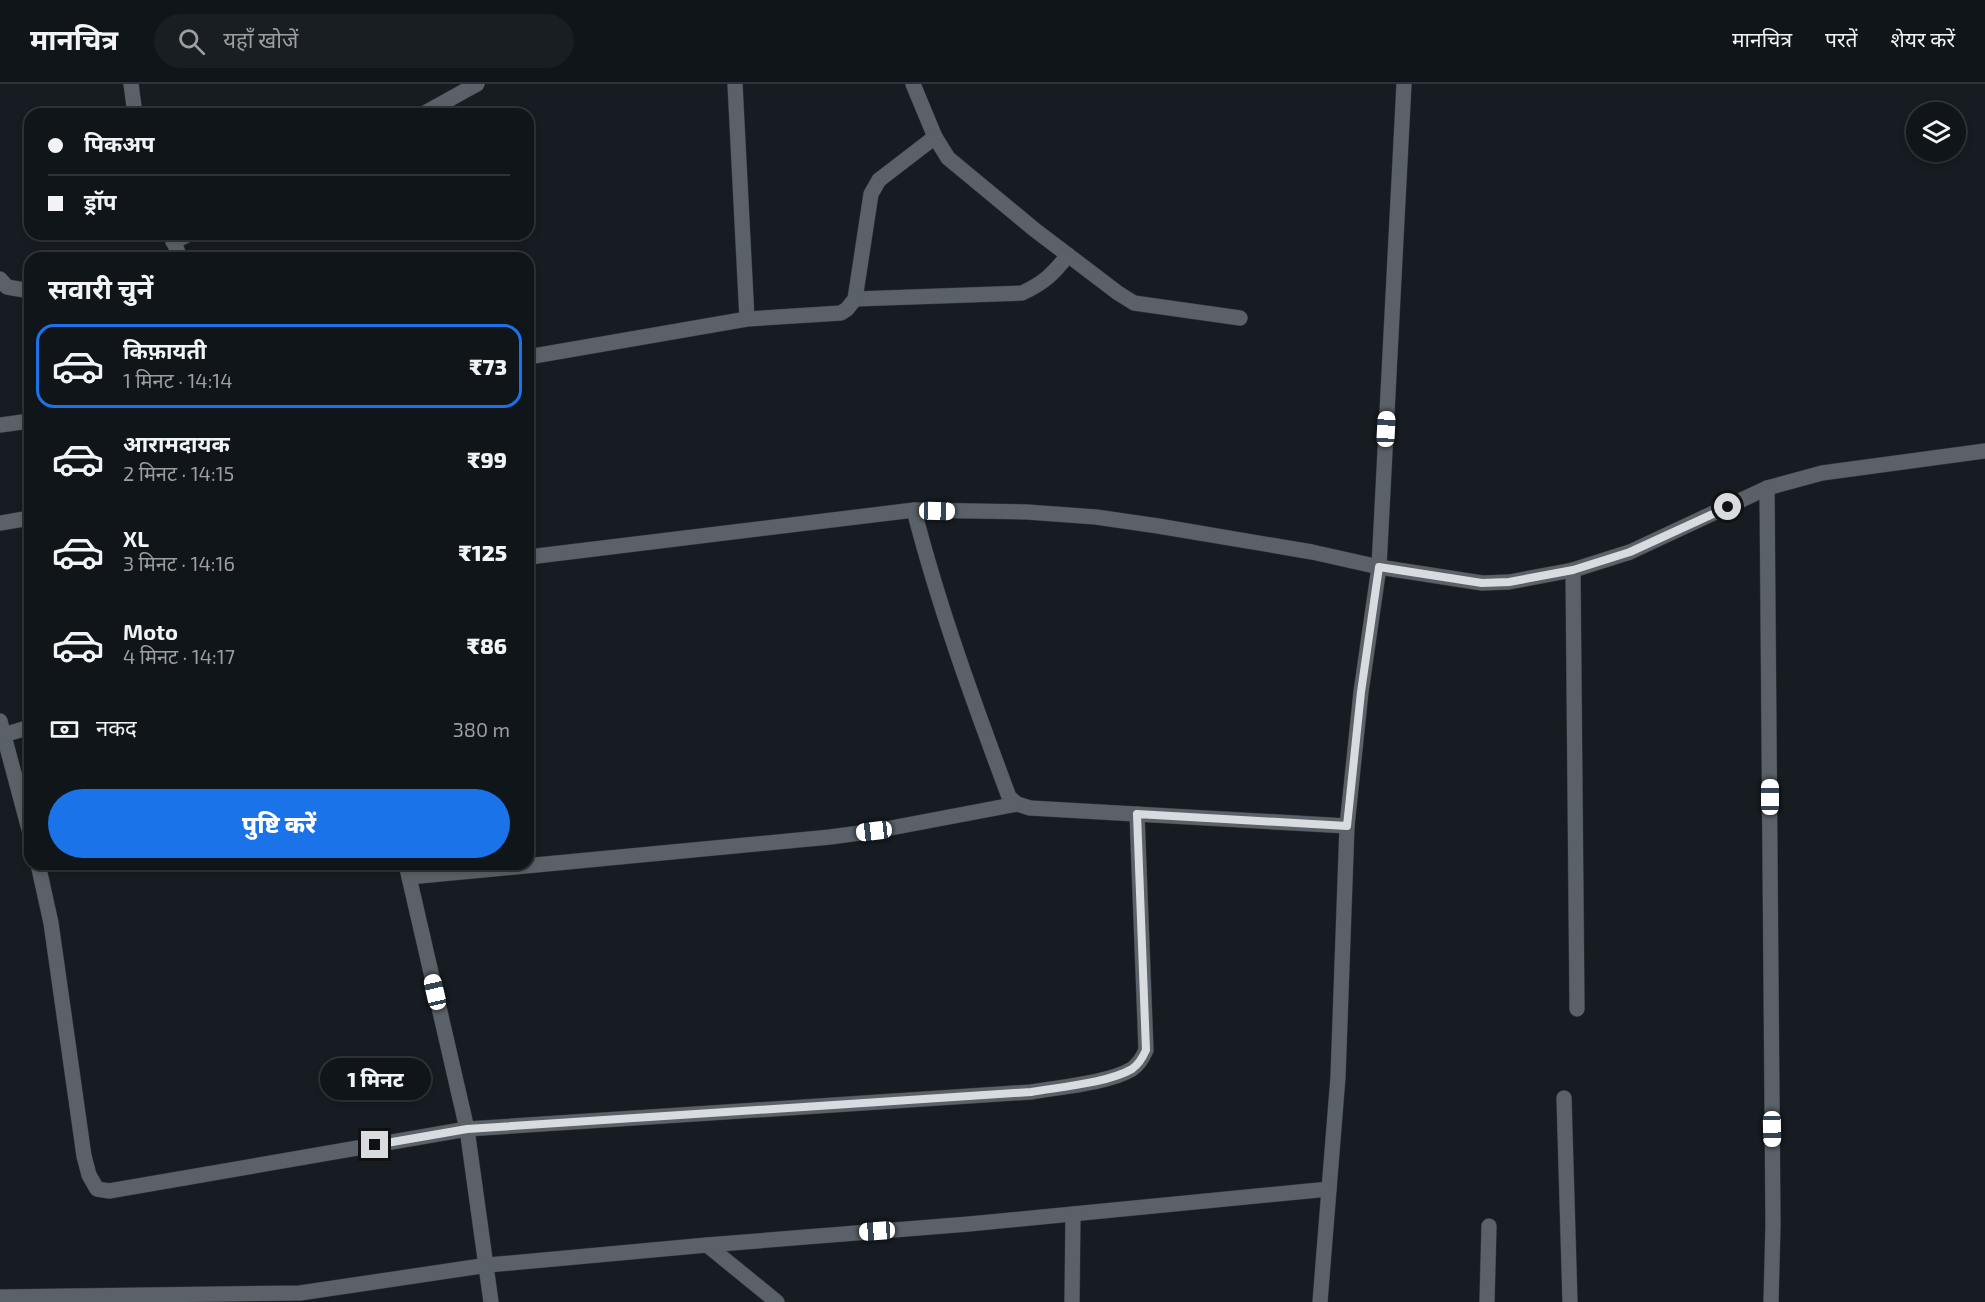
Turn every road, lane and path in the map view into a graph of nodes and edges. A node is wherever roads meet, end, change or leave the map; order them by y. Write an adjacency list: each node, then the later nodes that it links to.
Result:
1 (130, 84): 6 (street)
2 (477, 84): 7 (street)
3 (735, 84): 14 (street)
4 (913, 84): 8 (street)
5 (1404, 84): 24 (street)
6 (134, 108)
7 (434, 108)
8 (934, 137): 9 (street); 12 (street)
9 (1068, 255): 12 (street); 13 (street)
10 (0, 279): 11 (street)
11 (24, 290)
12 (855, 299): 14 (street)
13 (1239, 318)
14 (747, 319): 15 (street)
15 (534, 356)
16 (24, 422): 17 (street)
17 (0, 425)
18 (1985, 451): 19 (street)
19 (1767, 488): 25 (street); 50 (street)
20 (914, 510): 23 (street); 24 (street); 28 (street)
21 (24, 519): 22 (street)
22 (0, 523)
23 (534, 558)
24 (1379, 567): 25 (street); 31 (street)
25 (1573, 570): 35 (street)
26 (24, 728): 27 (street)
27 (1, 730): 29 (street)
28 (1017, 804): 30 (street); 32 (street)
29 (24, 812)
30 (1137, 814): 31 (street); 37 (street)
31 (1347, 826): 38 (street)
32 (534, 860)
33 (39, 870): 37 (street)
34 (407, 870): 37 (street)
35 (1577, 1009)
36 (1563, 1098): 49 (street)
37 (467, 1129): 42 (street)
38 (1329, 1189): 39 (street); 47 (street)
39 (1073, 1214): 41 (street); 46 (street)
40 (1489, 1226): 48 (street)
41 (707, 1245): 42 (street); 45 (street)
42 (488, 1265): 43 (street); 44 (street)
43 (0, 1297)
44 (491, 1302)
45 (777, 1302)
46 (1072, 1302)
47 (1320, 1302)
48 (1487, 1302)
49 (1570, 1302)
50 (1771, 1302)

